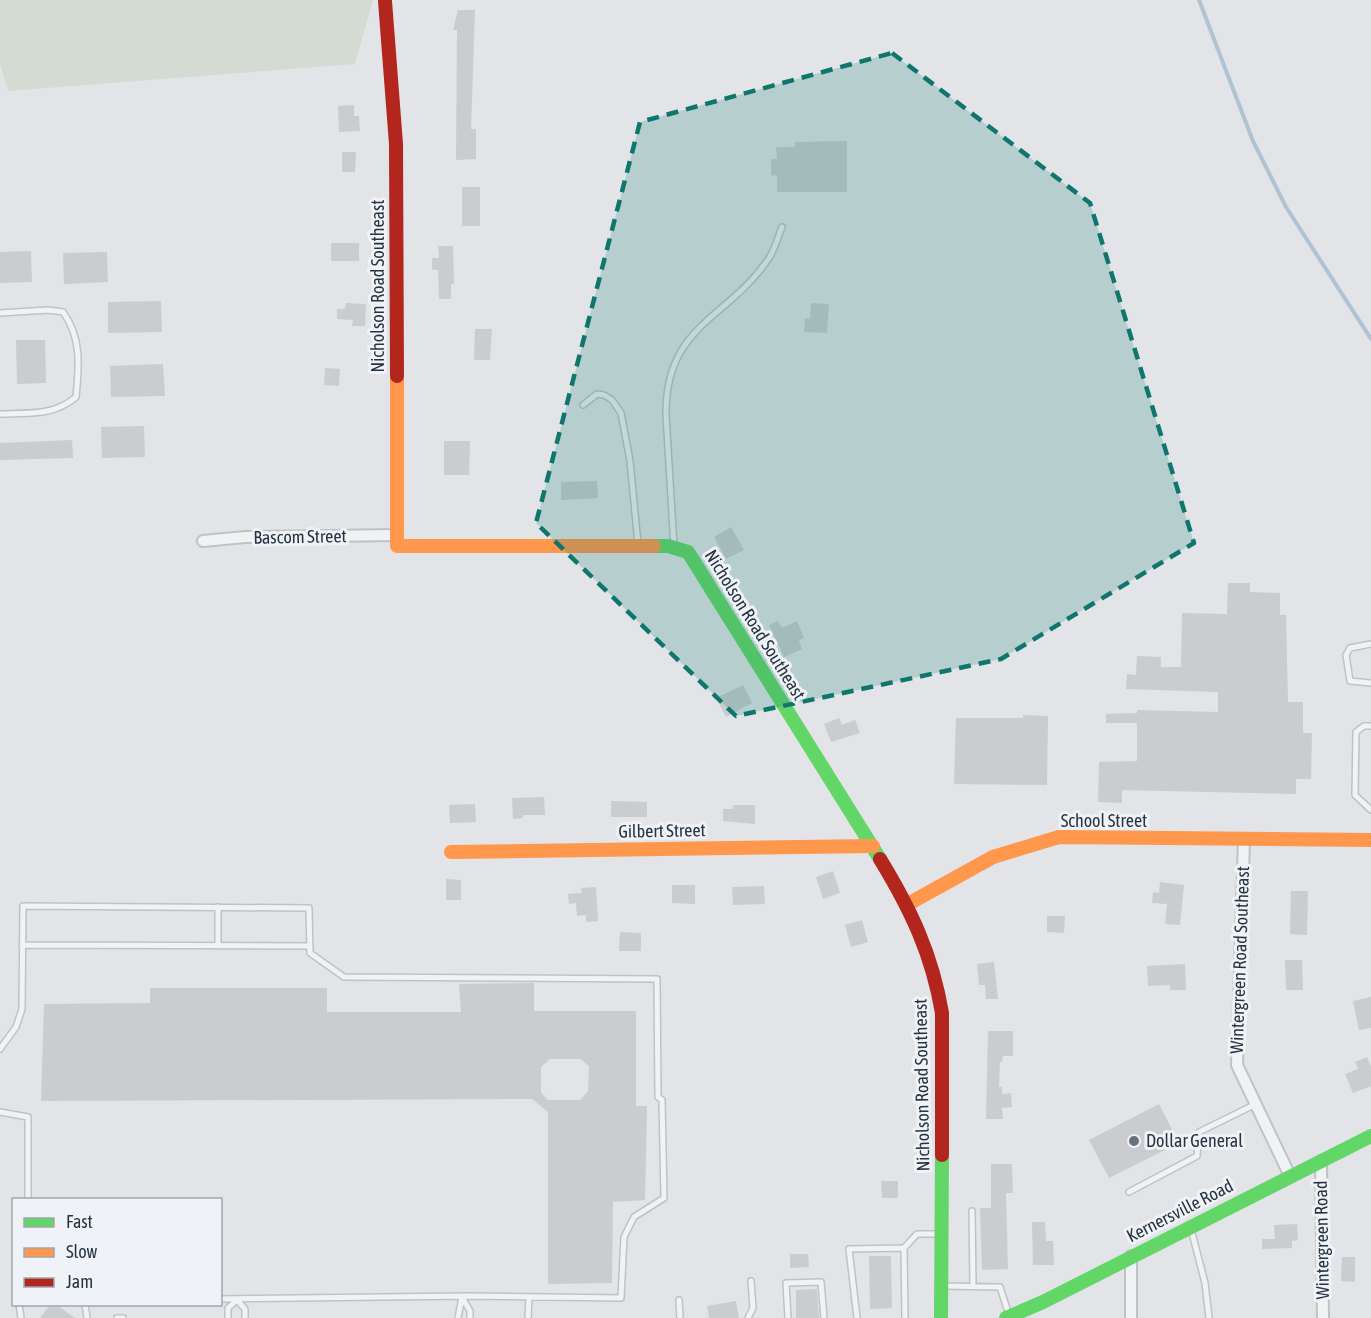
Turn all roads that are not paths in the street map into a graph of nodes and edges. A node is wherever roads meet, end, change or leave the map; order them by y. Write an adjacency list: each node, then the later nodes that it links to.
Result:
1 (385, 1): 6 (street, Nicholson Road Southeast)
2 (782, 227): 9 (lane)
3 (0, 313): 5 (lane)
4 (583, 405): 8 (lane)
5 (0, 414)
6 (397, 536): 7 (street, Bascom Street); 8 (street)
7 (203, 541)
8 (638, 546): 9 (street)
9 (674, 548): 16 (street, Nicholson Road Southeast)
10 (1371, 644): 11 (lane)
11 (1371, 683)
12 (1371, 726): 13 (lane)
13 (1371, 810)
14 (1244, 840): 15 (street, School Street); 18 (street, School Street); 24 (street, Wintergreen Road Southeast)
15 (1371, 840)
16 (873, 846): 17 (street, Gilbert Street); 18 (street, Nicholson Road Southeast)
17 (451, 852)
18 (908, 904): 33 (street, Nicholson Road Southeast)
19 (218, 907): 20 (lane); 21 (lane); 22 (lane)
20 (22, 945): 21 (lane); 23 (lane)
21 (218, 946): 22 (lane)
22 (310, 946): 40 (lane)
23 (0, 1049)
24 (1254, 1105): 28 (street, Wintergreen Road Southeast); 29 (lane)
25 (0, 1112): 30 (lane)
26 (1371, 1136): 27 (street, Kernersville Road)
27 (1322, 1161): 28 (street, Kernersville Road); 61 (street, Wintergreen Road)
28 (1290, 1176): 32 (street, Kernersville Road)
29 (1129, 1192)
30 (28, 1198)
31 (972, 1211): 37 (lane)
32 (1190, 1226): 35 (street, Kernersville Road); 60 (lane)
33 (941, 1234): 34 (lane); 38 (street, Nicholson Road Southeast)
34 (904, 1248): 56 (lane); 57 (lane)
35 (1131, 1256): 44 (street, Kernersville Road); 59 (street)
36 (751, 1281): 53 (lane)
37 (973, 1285): 38 (lane); 44 (lane)
38 (941, 1286): 58 (street, Nicholson Road Southeast)
39 (462, 1297): 40 (lane); 42 (lane); 49 (lane); 50 (lane)
40 (529, 1297): 51 (lane)
41 (222, 1299): 42 (lane)
42 (237, 1300): 47 (lane); 48 (lane)
43 (679, 1300): 52 (lane)
44 (1007, 1317)
45 (117, 1318): 46 (lane)
46 (123, 1318)
47 (228, 1318)
48 (245, 1318)
49 (458, 1318)
50 (470, 1318)
51 (528, 1318)
52 (680, 1318)
53 (748, 1318)
54 (788, 1318): 55 (lane)
55 (824, 1318)
56 (857, 1318)
57 (905, 1318)
58 (941, 1318)
59 (1131, 1318)
60 (1209, 1318)
61 (1323, 1318)

